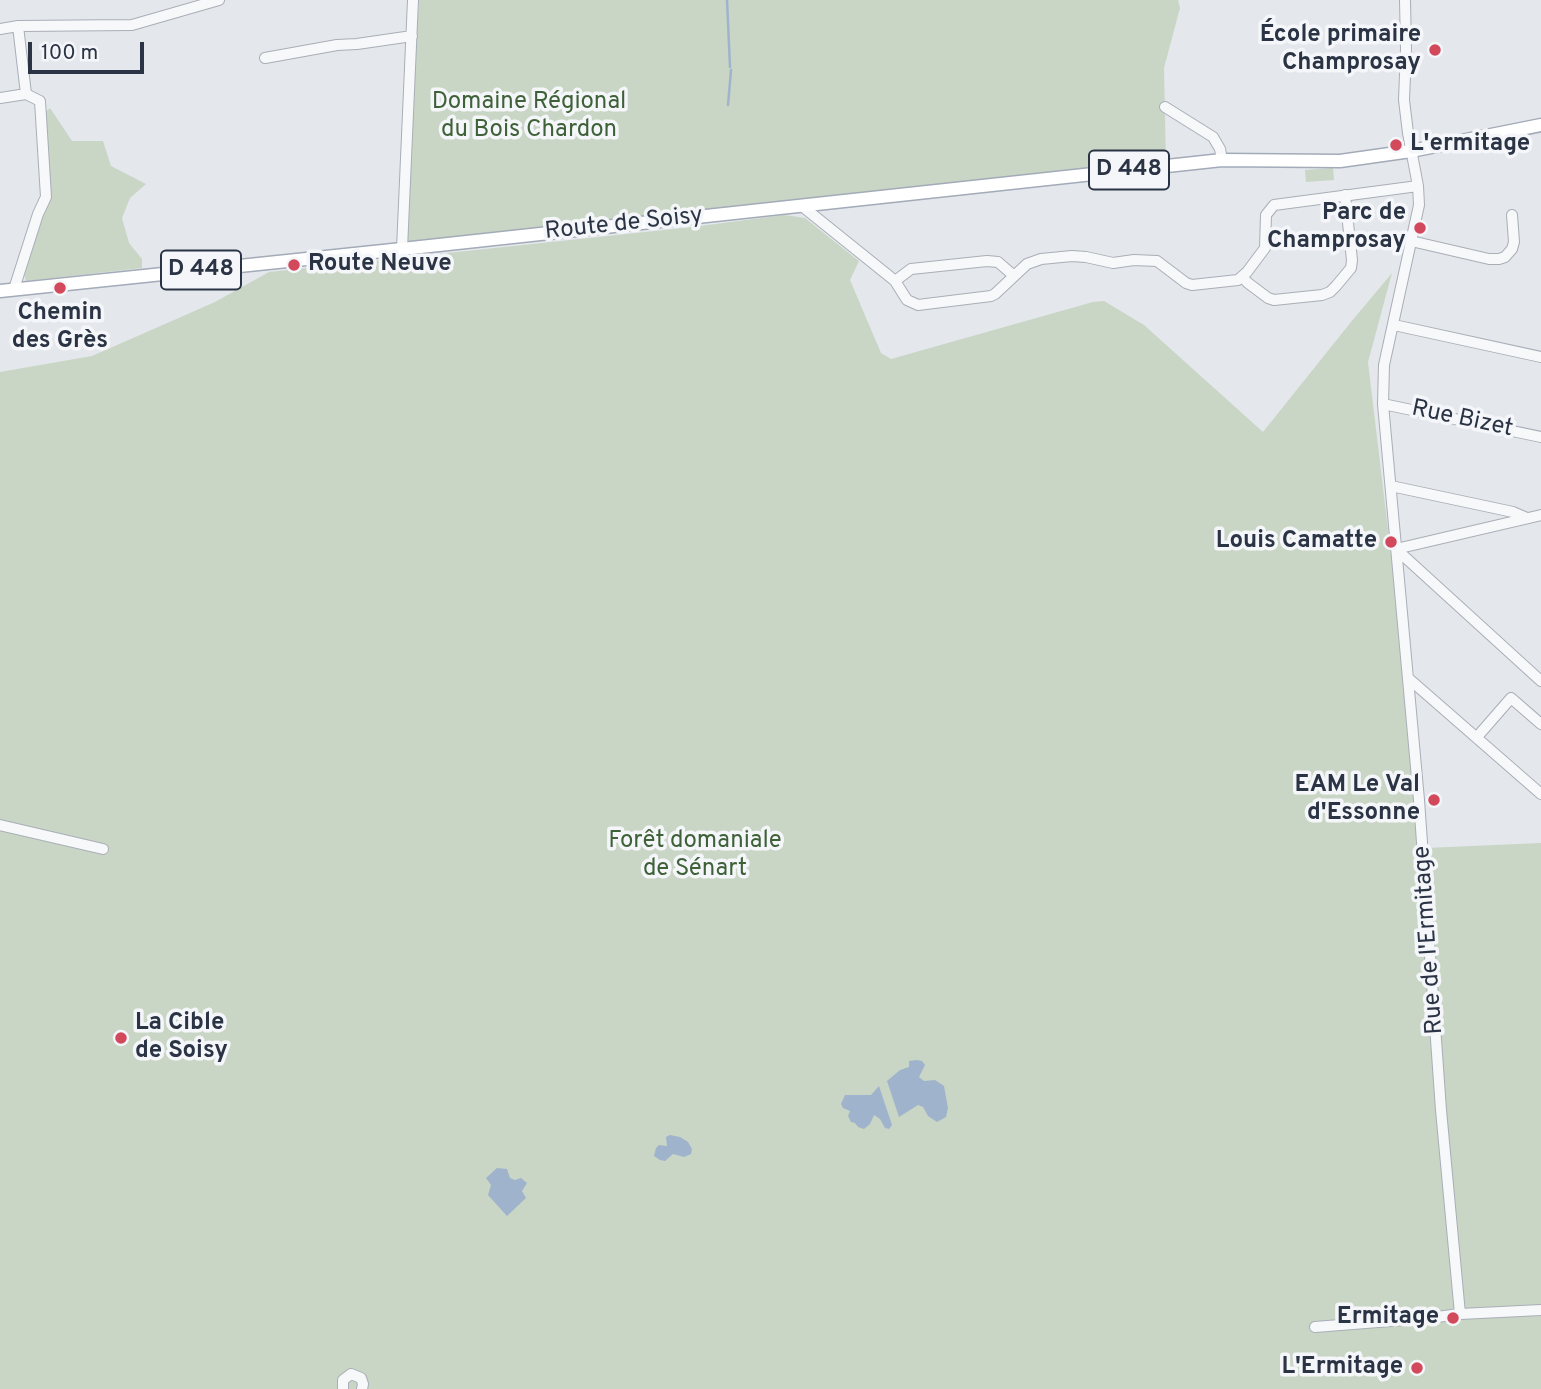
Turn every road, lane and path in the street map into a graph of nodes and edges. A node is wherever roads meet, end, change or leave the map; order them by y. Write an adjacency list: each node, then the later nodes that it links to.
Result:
1 (219, 0): 4 (street)
2 (413, 0): 6 (street)
3 (1405, 0): 12 (street, Rue de l'Ermitage)
4 (18, 26): 5 (street); 8 (street)
5 (0, 29)
6 (412, 36): 7 (street); 19 (street)
7 (265, 58)
8 (26, 94): 9 (street); 23 (street)
9 (0, 99)
10 (1165, 107): 13 (street)
11 (1541, 125): 12 (main road, D 448)
12 (1411, 151): 13 (main road, D 448); 14 (street, Rue de l'Ermitage)
13 (1222, 160): 16 (main road, Route de Soisy / D 448)
14 (1418, 186): 15 (street); 18 (street, Rue de l'Ermitage)
15 (1345, 195): 21 (street); 21 (street)
16 (802, 206): 19 (main road, Route de Soisy / D 448); 22 (street)
17 (1512, 215): 18 (street)
18 (1411, 241): 25 (street, Rue de l'Ermitage)
19 (402, 250): 23 (main road, D 448)
20 (1013, 275): 21 (street); 22 (street); 22 (street)
21 (1242, 277)
22 (895, 281)
23 (14, 289): 24 (main road, D 448)
24 (0, 290)
25 (1394, 325): 26 (street); 27 (street, Rue de l'Ermitage)
26 (1541, 357)
27 (1383, 404): 28 (street, Rue Bizet); 29 (street, Rue de l'Ermitage)
28 (1541, 437)
29 (1391, 486): 31 (street); 32 (street, Rue de l'Ermitage)
30 (1541, 515): 31 (street)
31 (1527, 518): 32 (street)
32 (1396, 549): 33 (street, Rue de l'Ermitage); 34 (street)
33 (1408, 678): 36 (street); 41 (street, Rue de l'Ermitage)
34 (1541, 681)
35 (1541, 724): 36 (street)
36 (1477, 737): 37 (street)
37 (1541, 794)
38 (0, 825): 39 (street)
39 (103, 849)
40 (1541, 1310): 41 (street)
41 (1460, 1314): 42 (street)
42 (1315, 1327)
43 (343, 1389): 44 (street)
44 (362, 1389)

